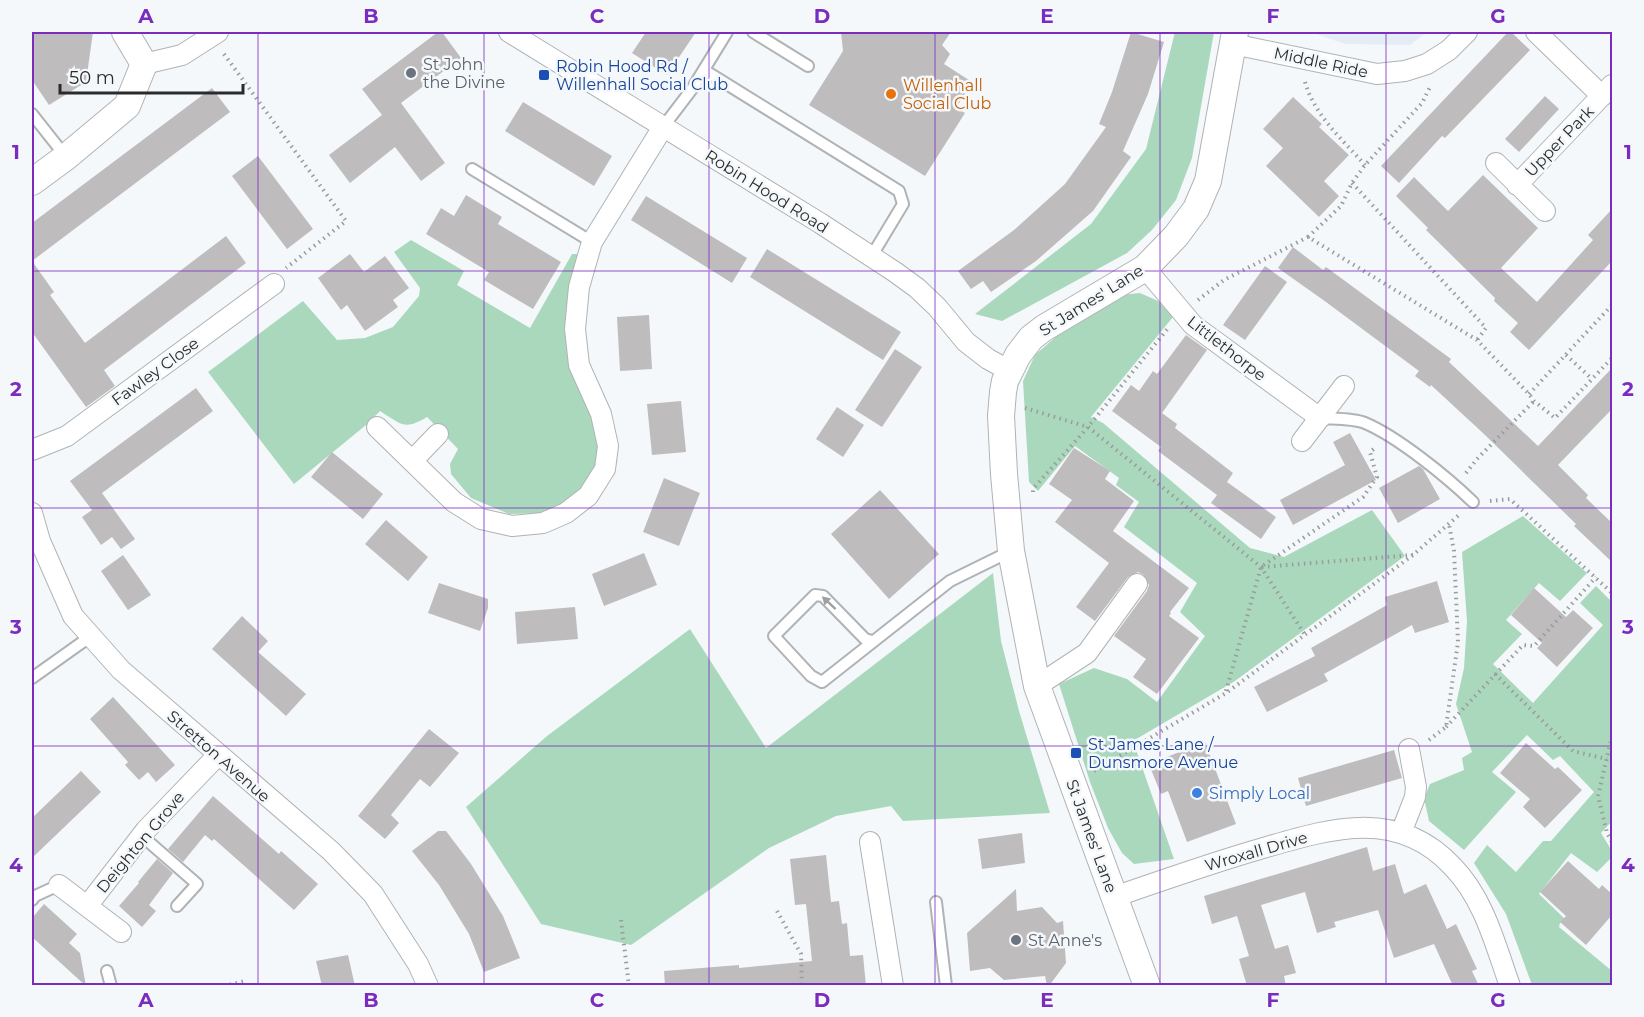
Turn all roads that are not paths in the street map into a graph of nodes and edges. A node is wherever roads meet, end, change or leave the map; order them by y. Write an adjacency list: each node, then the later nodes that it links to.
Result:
1 (125, 32): 9 (street)
2 (509, 32): 14 (street, Robin Hood Road)
3 (727, 32): 11 (lane)
4 (753, 32): 10 (lane)
5 (1467, 32): 8 (street, Middle Ride)
6 (1536, 32): 12 (street, Upper Park)
7 (215, 34): 9 (street)
8 (1234, 38): 23 (street, St James' Lane)
9 (144, 64): 15 (street)
10 (808, 66)
11 (704, 70): 14 (lane); 22 (lane)
12 (1607, 91): 19 (street, Upper Park)
13 (32, 114): 15 (lane)
14 (663, 127): 21 (street); 22 (street, Robin Hood Road)
15 (66, 157): 18 (street)
16 (1496, 163): 19 (street, Upper Park)
17 (472, 169): 21 (lane)
18 (32, 182)
19 (1517, 185): 20 (street, Upper Park)
20 (1545, 211)
21 (592, 242): 32 (street)
22 (871, 257): 25 (street, Robin Hood Road)
23 (1145, 268): 25 (street, St James' Lane); 27 (street, Littlethorpe)
24 (274, 284): 31 (street, Fawley Close)
25 (1010, 370): 36 (street, St James' Lane)
26 (1344, 386): 27 (street)
27 (1320, 418): 30 (street); 33 (lane)
28 (376, 427): 32 (street)
29 (438, 434): 32 (street)
30 (1302, 441)
31 (32, 450)
32 (412, 461)
33 (1473, 502)
34 (32, 513): 35 (street, Stretton Avenue)
35 (36, 543): 38 (street, Stretton Avenue)
36 (1011, 551): 39 (lane); 41 (street, St James' Lane)
37 (1137, 584): 41 (street)
38 (91, 636): 40 (lane); 43 (street, Stretton Avenue)
39 (872, 641): 39 (lane, one-way to 39)
40 (32, 678)
41 (1037, 686): 48 (street, St James' Lane)
42 (1409, 749): 44 (street)
43 (218, 755): 45 (street, Deighton Grove); 56 (street, Stretton Avenue)
44 (1401, 833): 48 (street, Wroxall Drive); 60 (street, Wroxall Drive)
45 (142, 836): 51 (street, Deighton Grove); 52 (lane)
46 (870, 842): 57 (street)
47 (59, 885): 49 (lane, Deighton Grove); 51 (street, Deighton Grove)
48 (1114, 897): 59 (street, St James' Lane)
49 (32, 900)
50 (936, 902): 58 (lane)
51 (88, 905): 53 (street, Deighton Grove)
52 (177, 906)
53 (122, 932)
54 (107, 971): 55 (lane)
55 (111, 986)
56 (428, 986)
57 (893, 986)
58 (946, 986)
59 (1147, 986)
60 (1510, 986)

